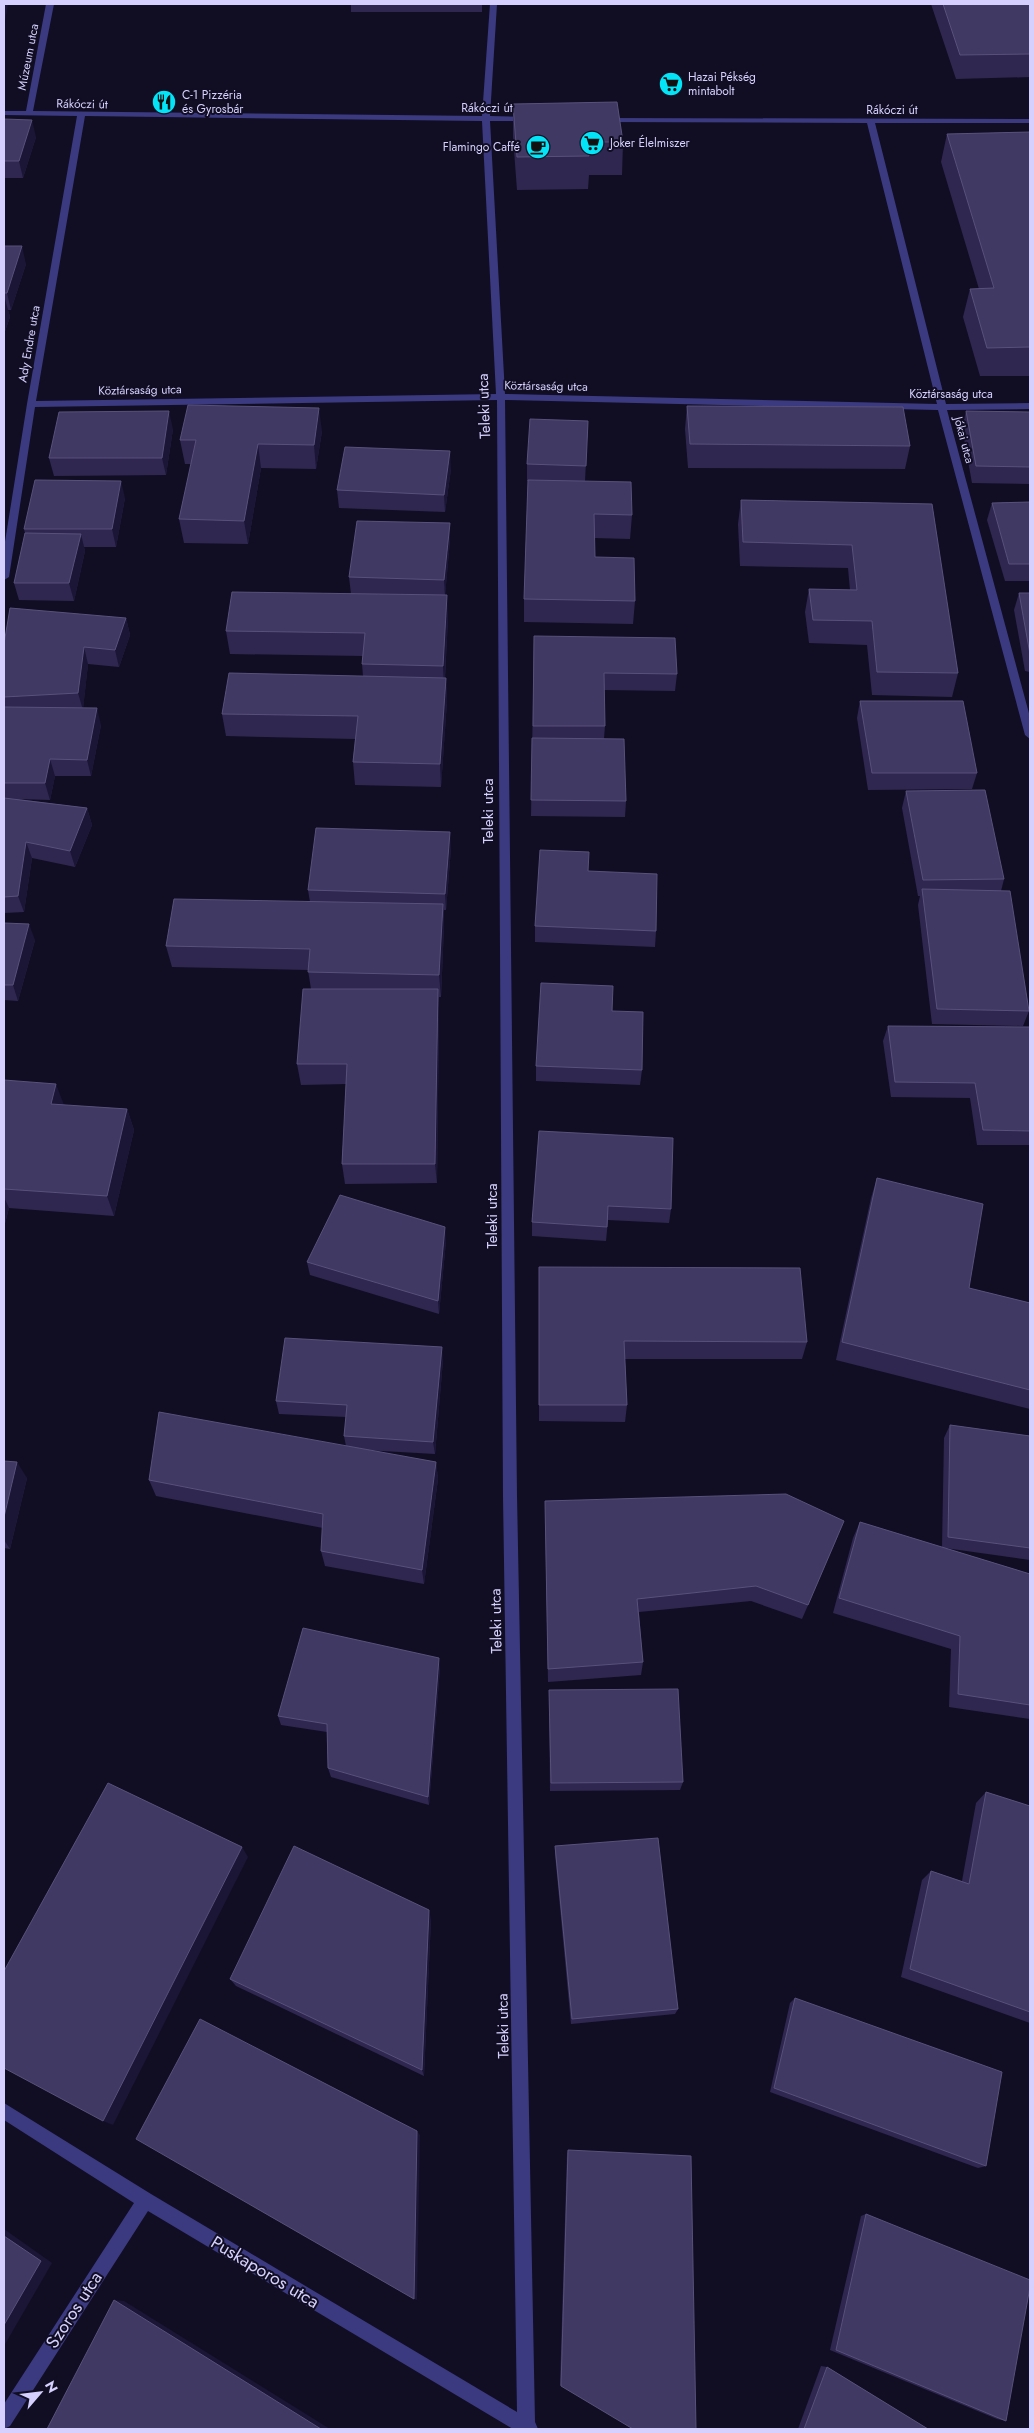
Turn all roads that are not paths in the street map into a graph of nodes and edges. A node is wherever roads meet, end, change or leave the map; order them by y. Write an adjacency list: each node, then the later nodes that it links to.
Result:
1 (50, 4): 4 (street, Múzeum utca)
2 (494, 4): 6 (street, Teleki utca)
3 (4, 114): 4 (street, Rákóczi út)
4 (29, 114): 5 (street, Rákóczi út)
5 (81, 115): 6 (street, Rákóczi út); 12 (street, Ady Endre utca)
6 (486, 119): 7 (street, Rákóczi út); 11 (street, Teleki utca)
7 (536, 120)
8 (595, 120): 10 (street, Rákóczi út)
9 (1030, 121): 10 (street, Rákóczi út)
10 (871, 122): 14 (street, Jókai utca)
11 (501, 397): 12 (street, Köztársaság utca); 14 (street, Köztársaság utca); 20 (street, Teleki utca)
12 (31, 404): 15 (street, Ady Endre utca)
13 (1030, 406): 14 (street, Köztársaság utca)
14 (942, 407): 16 (street, Jókai utca)
15 (4, 577)
16 (1030, 735)
17 (4, 2111): 18 (street, Puskaporos utca)
18 (144, 2200): 19 (street, Szoros utca); 20 (street, Puskaporos utca)
19 (4, 2420)
20 (527, 2428)

